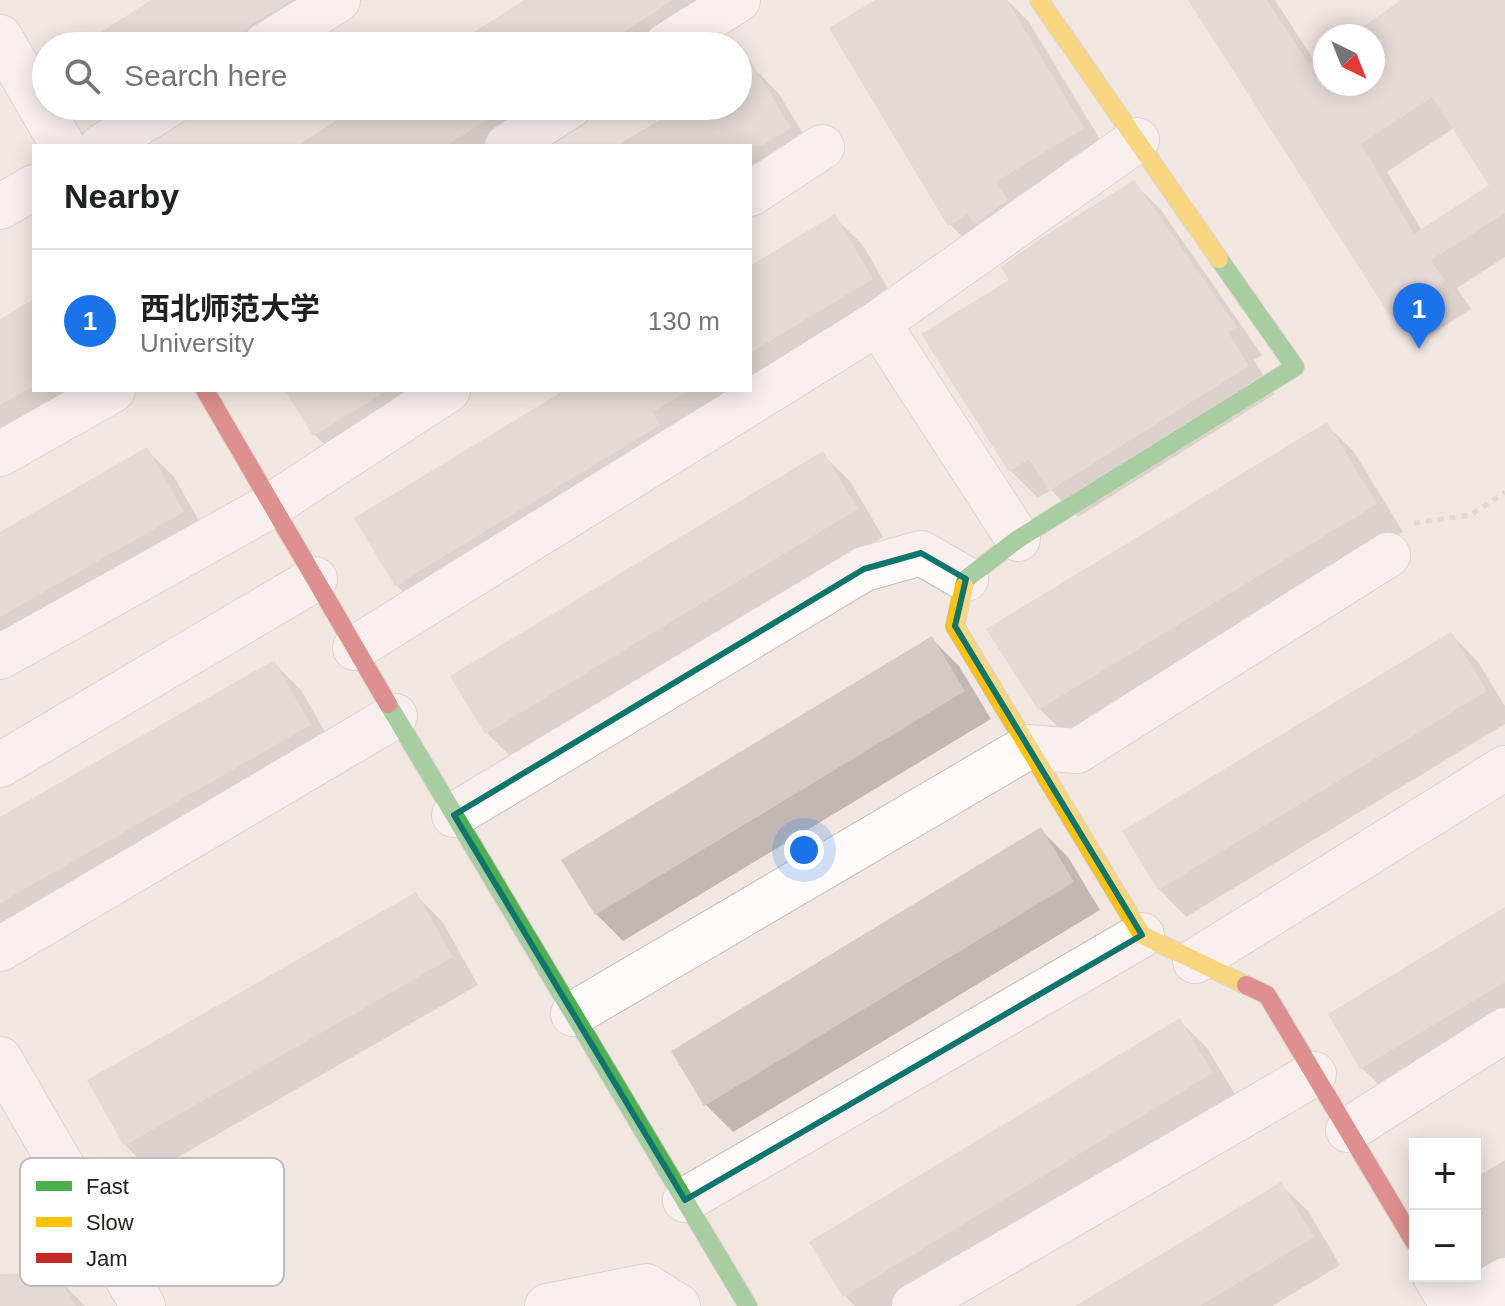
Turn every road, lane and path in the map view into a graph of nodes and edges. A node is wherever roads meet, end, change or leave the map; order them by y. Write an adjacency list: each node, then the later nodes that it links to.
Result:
1 (338, 0): 4 (street)
2 (738, 0): 5 (street)
3 (1039, 0): 11 (street)
4 (287, 32)
5 (687, 32)
6 (0, 37): 7 (street)
7 (32, 92)
8 (48, 120): 12 (street)
9 (144, 120): 13 (street)
10 (548, 120): 14 (street)
11 (1137, 140): 19 (street); 26 (street)
12 (62, 144)
13 (105, 144)
14 (510, 144)
15 (822, 147): 17 (street)
16 (32, 188): 18 (street)
17 (752, 193)
18 (0, 207)
19 (878, 323): 26 (street); 30 (street)
20 (109, 392): 23 (street)
21 (206, 392): 25 (street)
22 (445, 392): 25 (street)
23 (0, 454)
24 (1505, 492): 27 (path)
25 (272, 505): 28 (street); 31 (street)
26 (1018, 539): 29 (street)
27 (1388, 555): 33 (street)
28 (315, 579): 30 (street); 34 (street)
29 (966, 579): 33 (street); 36 (street)
30 (355, 648): 32 (street)
31 (0, 657)
32 (395, 716): 36 (street); 38 (street)
33 (1028, 747): 37 (street); 40 (street)
34 (0, 765)
35 (1505, 768): 39 (street)
36 (454, 815): 40 (street)
37 (1142, 935): 39 (street); 46 (street)
38 (0, 949)
39 (1195, 961): 43 (street)
40 (573, 1014): 46 (street)
41 (1505, 1030): 44 (street)
42 (0, 1059): 45 (street)
43 (1314, 1074): 44 (street); 55 (street)
44 (1348, 1130): 47 (street)
45 (57, 1158)
46 (685, 1200): 54 (street)
47 (1409, 1233)
48 (1505, 1280): 57 (street)
49 (1439, 1282): 56 (street)
50 (131, 1286): 51 (street)
51 (143, 1306)
52 (547, 1306): 53 (street)
53 (678, 1306)
54 (748, 1306)
55 (914, 1306)
56 (1453, 1306)
57 (1462, 1306)

